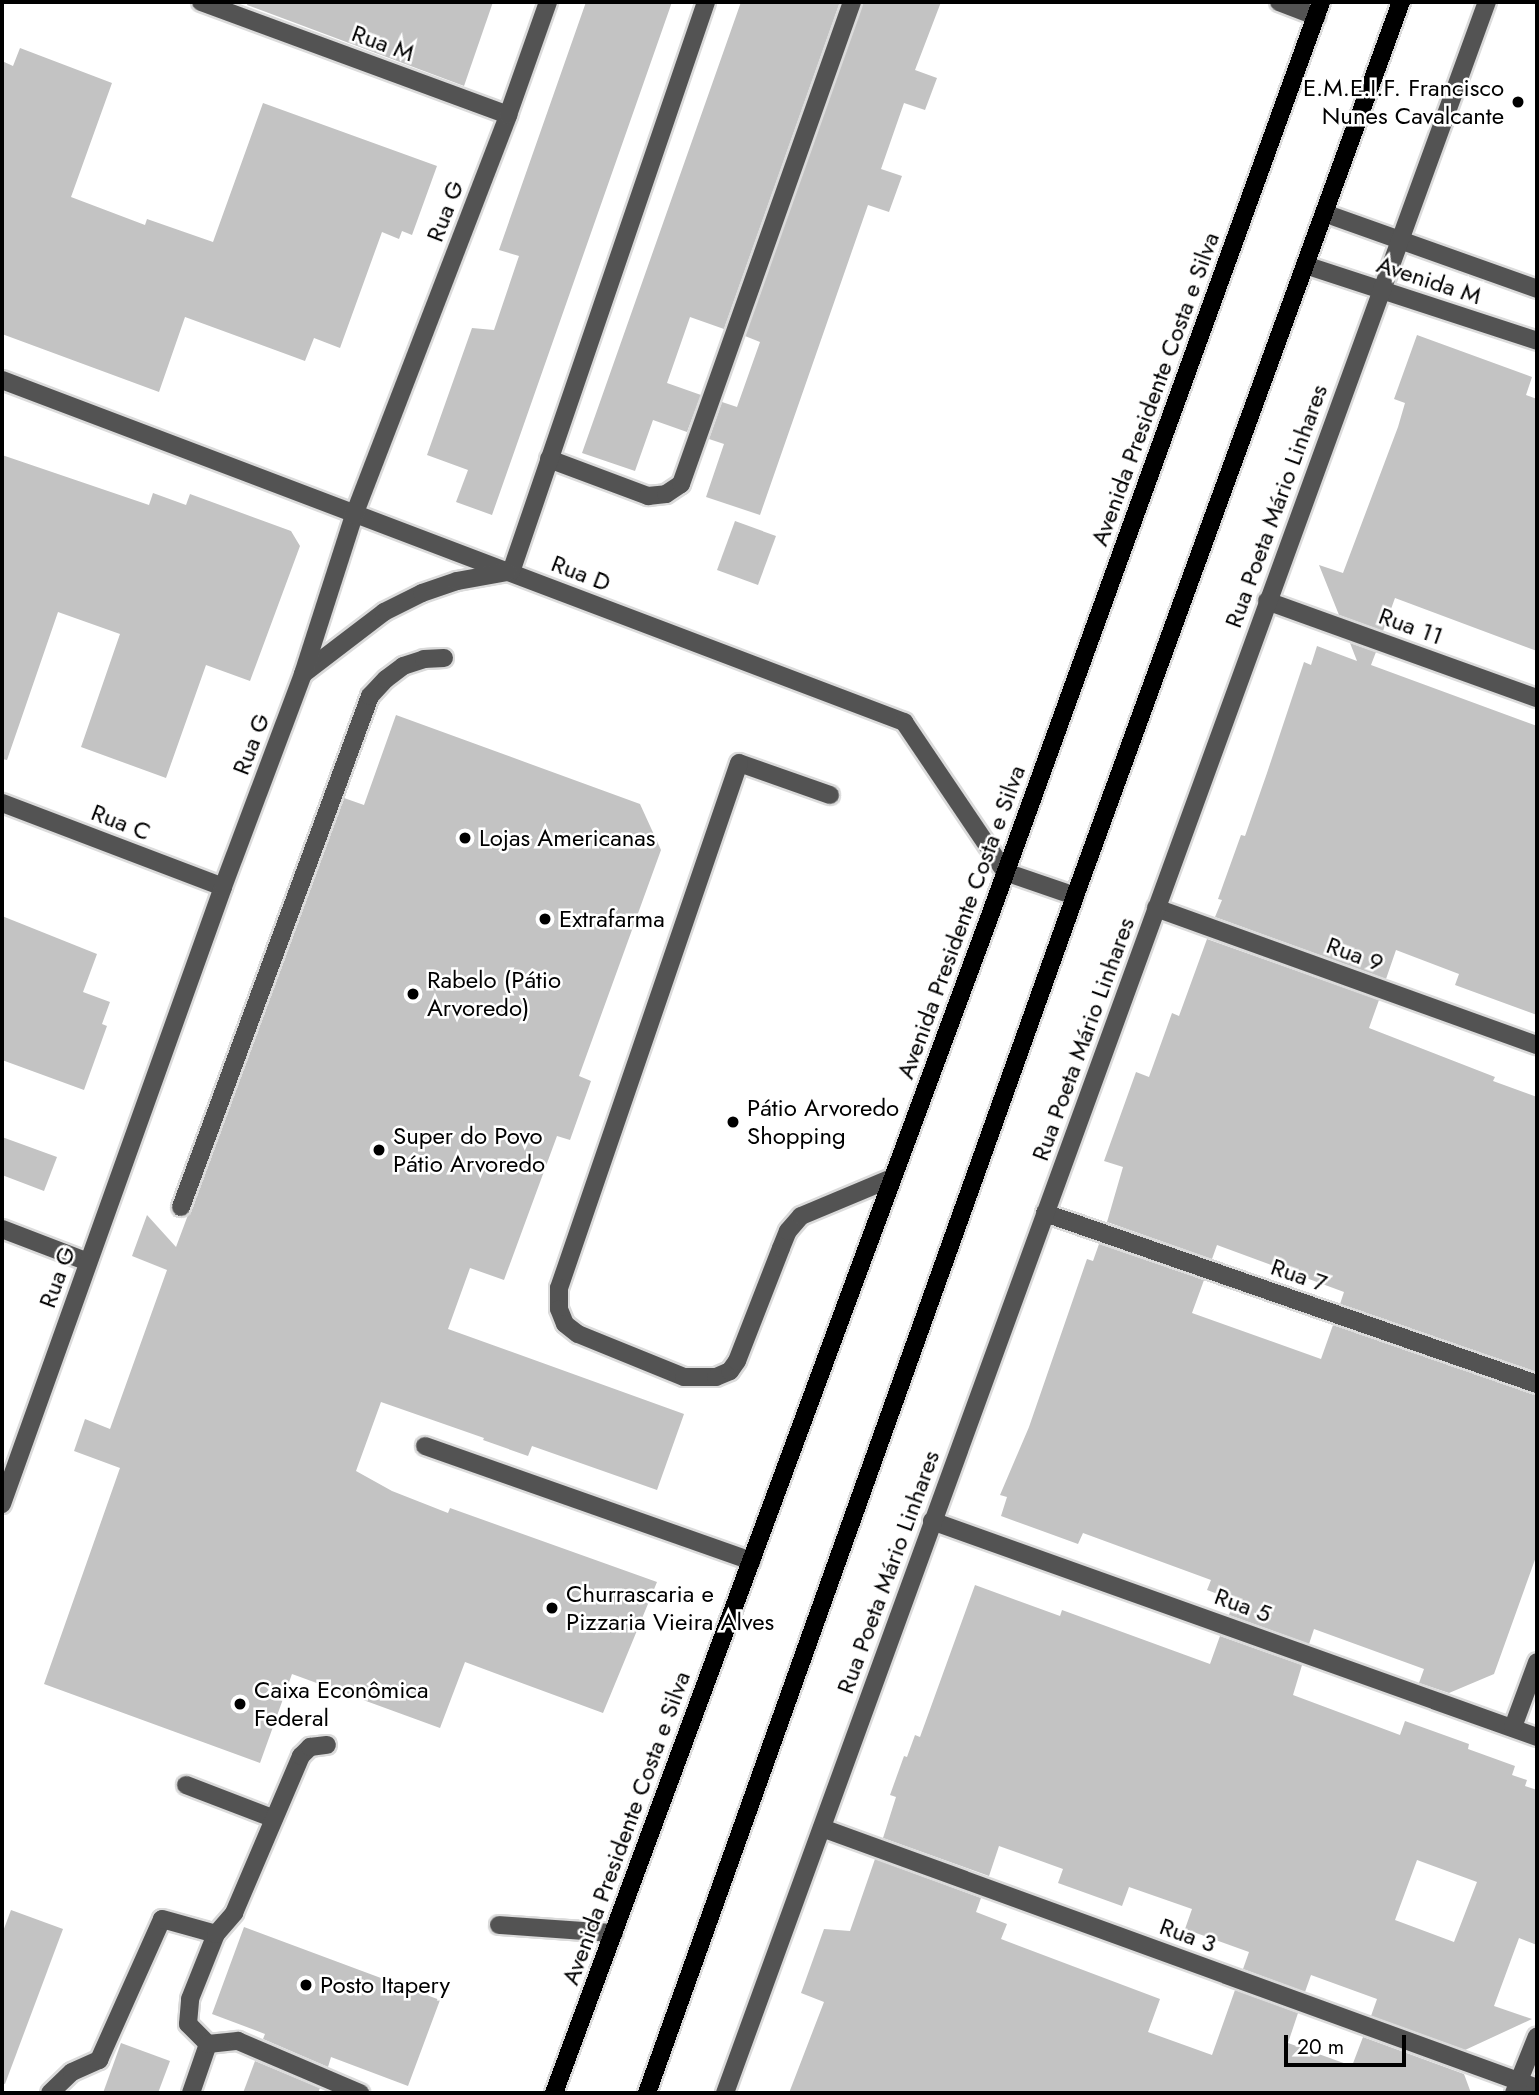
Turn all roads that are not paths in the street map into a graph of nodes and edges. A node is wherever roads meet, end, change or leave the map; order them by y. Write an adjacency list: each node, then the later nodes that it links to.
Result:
1 (201, 2): 9 (street, Rua M)
2 (548, 2): 9 (street, Rua G)
3 (706, 2): 17 (street)
4 (852, 2): 17 (street)
5 (1279, 2): 8 (street)
6 (1401, 2): 10 (main road)
7 (1487, 2): 11 (street, Rua Poeta Mário Linhares)
8 (1319, 9): 26 (main road, Avenida Presidente Costa e Silva)
9 (508, 115): 18 (street, Rua G)
10 (1324, 213): 11 (street, Avenida M); 12 (main road)
11 (1399, 240): 13 (street, Avenida M); 14 (street, Rua Poeta Mário Linhares)
12 (1305, 265): 14 (street, Avenida M); 28 (main road)
13 (1537, 289)
14 (1380, 290): 15 (street, Avenida M); 20 (street, Rua Poeta Mário Linhares)
15 (1537, 341)
16 (2, 380): 18 (street, Rua D)
17 (549, 459): 19 (street)
18 (354, 515): 19 (street, Rua D); 22 (street, Rua G)
19 (511, 572): 22 (street); 26 (street, Rua D)
20 (1267, 601): 23 (street, Rua 11); 29 (street, Rua Poeta Mário Linhares)
21 (444, 658): 32 (street)
22 (303, 674): 27 (street, Rua G)
23 (1537, 698)
24 (830, 795): 31 (street)
25 (2, 803): 27 (street, Rua C)
26 (1005, 872): 28 (street); 31 (main road, Avenida Presidente Costa e Silva)
27 (223, 887): 35 (street, Rua G)
28 (1075, 896): 59 (main road)
29 (1156, 908): 30 (street, Rua 9); 33 (street, Rua Poeta Mário Linhares)
30 (1537, 1045)
31 (892, 1178): 40 (main road, Avenida Presidente Costa e Silva)
32 (181, 1207)
33 (1045, 1213): 36 (street, Rua 7); 39 (street, Rua Poeta Mário Linhares)
34 (2, 1229): 35 (street)
35 (88, 1262): 38 (street, Rua G)
36 (1537, 1384)
37 (425, 1446): 40 (street)
38 (2, 1504)
39 (932, 1521): 42 (street, Rua 5); 47 (street, Rua Poeta Mário Linhares)
40 (751, 1561): 49 (main road, Avenida Presidente Costa e Silva)
41 (1537, 1662): 42 (street)
42 (1513, 1727): 43 (street, Rua 5)
43 (1537, 1737)
44 (327, 1745): 46 (street)
45 (186, 1785): 46 (street)
46 (272, 1818): 50 (street)
47 (822, 1828): 53 (street, Rua 3); 60 (street, Rua Poeta Mário Linhares)
48 (499, 1925): 49 (street)
49 (614, 1933): 58 (main road, Avenida Presidente Costa e Silva)
50 (216, 1934): 52 (street); 55 (street)
51 (1537, 2036): 53 (street)
52 (208, 2045): 56 (street); 57 (street)
53 (1517, 2087): 54 (street, Rua 3)
54 (1537, 2088)
55 (50, 2093)
56 (191, 2093)
57 (360, 2093)
58 (554, 2093)
59 (647, 2093)
60 (725, 2093)

